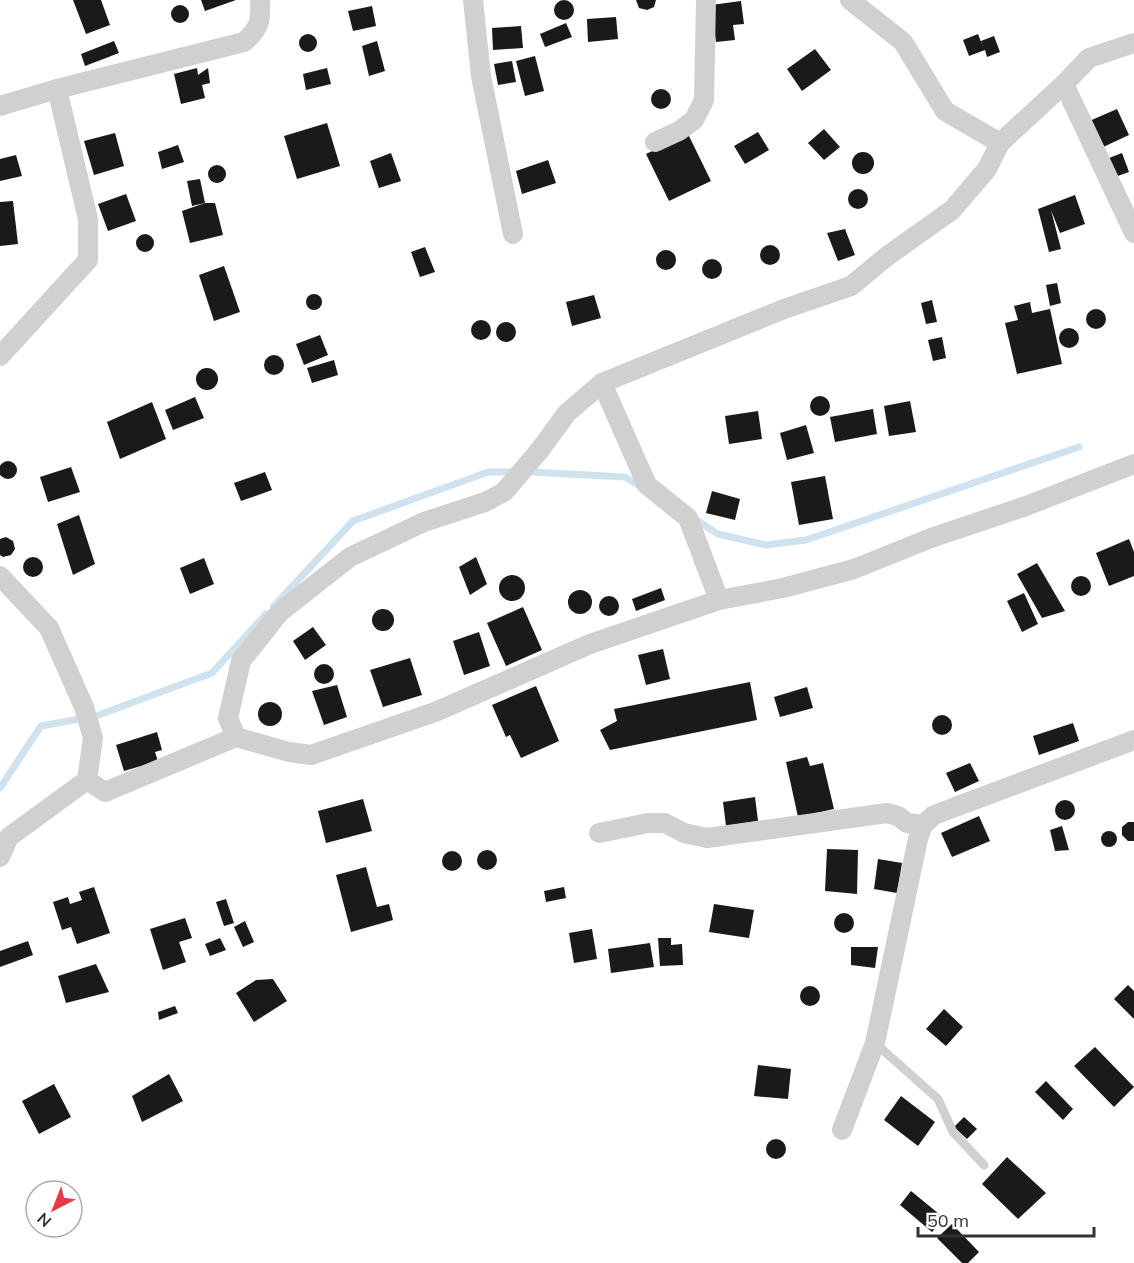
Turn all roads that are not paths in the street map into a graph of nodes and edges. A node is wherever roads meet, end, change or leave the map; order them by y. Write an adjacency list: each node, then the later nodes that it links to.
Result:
1 (260, 0): 7 (street)
2 (473, 0): 12 (street)
3 (706, 0): 9 (street)
4 (850, 0): 10 (street)
5 (1134, 43): 6 (street)
6 (1064, 84): 10 (street); 11 (street)
7 (57, 89): 8 (street); 13 (street)
8 (0, 106)
9 (656, 141)
10 (1000, 143): 14 (street)
11 (1134, 233)
12 (513, 234)
13 (0, 356)
14 (602, 383): 17 (street); 18 (street)
15 (1134, 464): 17 (street)
16 (0, 576): 20 (street)
17 (719, 600): 18 (street)
18 (236, 738): 20 (street)
19 (1134, 740): 21 (street)
20 (87, 780): 23 (street)
21 (923, 825): 22 (street); 24 (street)
22 (599, 833)
23 (0, 857)
24 (875, 1043): 25 (street); 26 (lane)
25 (842, 1130)
26 (984, 1165)

